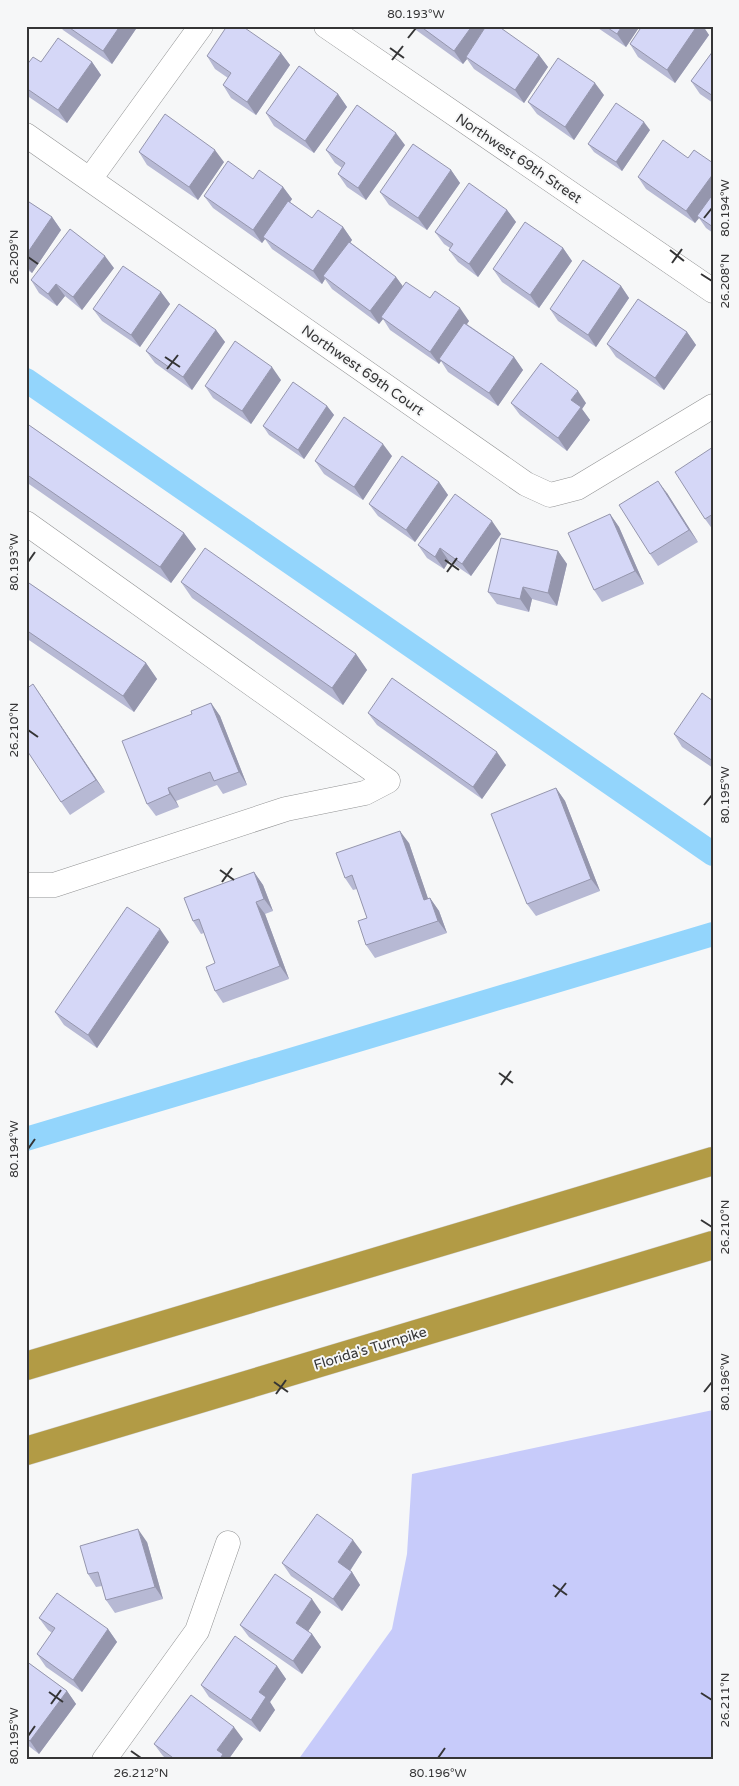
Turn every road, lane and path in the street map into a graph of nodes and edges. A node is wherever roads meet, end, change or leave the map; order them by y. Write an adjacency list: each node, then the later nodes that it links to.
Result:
1 (201, 26): 4 (street)
2 (326, 26): 5 (street, Northwest 69th Street)
3 (26, 135): 4 (street, Northwest 69th Court)
4 (90, 179): 6 (street, Northwest 69th Court)
5 (713, 291)
6 (713, 406)
7 (26, 523): 8 (street)
8 (26, 885)
9 (713, 1161): 11 (highway)
10 (713, 1245): 12 (highway, Florida's Turnpike)
11 (26, 1366)
12 (26, 1451)
13 (228, 1543): 14 (street)
14 (104, 1760)

